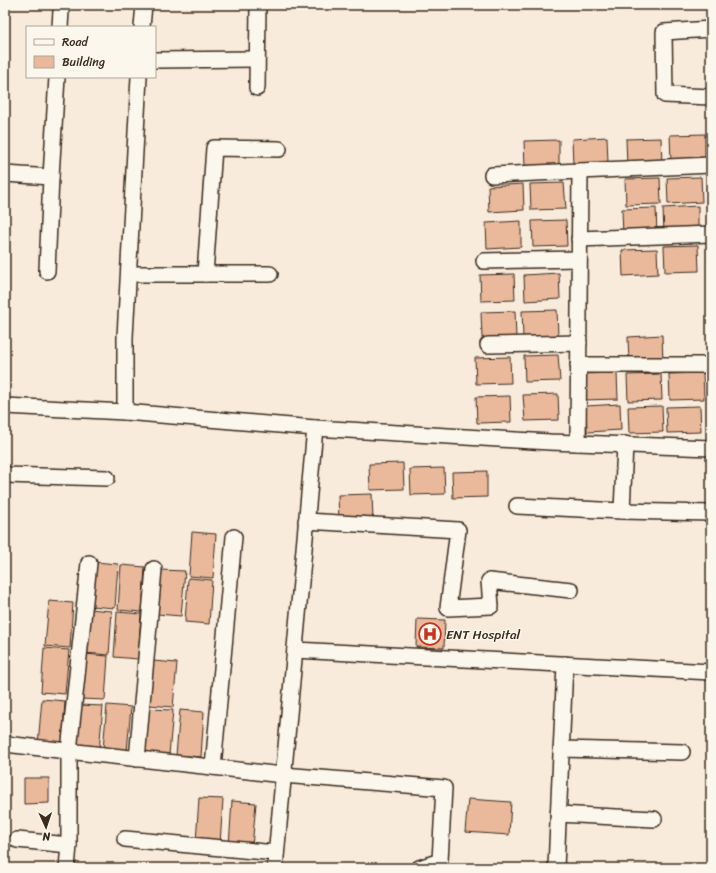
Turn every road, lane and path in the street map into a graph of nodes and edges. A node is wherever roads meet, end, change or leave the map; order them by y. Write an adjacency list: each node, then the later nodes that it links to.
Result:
1 (144, 5): 5 (street)
2 (258, 5): 7 (street)
3 (61, 11): 4 (street)
4 (60, 26)
5 (142, 26)
6 (711, 30): 12 (street)
7 (257, 59): 8 (street); 11 (street)
8 (156, 60)
9 (57, 78): 18 (street)
10 (139, 78): 24 (street)
11 (257, 88)
12 (711, 97)
13 (279, 149): 25 (street)
14 (711, 165): 15 (street)
15 (580, 171): 17 (street); 20 (street)
16 (5, 174): 18 (street)
17 (492, 175)
18 (51, 177): 23 (street)
19 (711, 234): 20 (street)
20 (580, 239): 21 (street)
21 (580, 259): 22 (street); 27 (street)
22 (484, 261)
23 (47, 271)
24 (130, 274): 25 (street); 32 (street)
25 (205, 274): 26 (street)
26 (270, 274)
27 (579, 343): 28 (street); 29 (street)
28 (488, 345)
29 (578, 365): 30 (street); 34 (street)
30 (711, 365)
31 (5, 406): 32 (street)
32 (125, 412): 33 (street)
33 (315, 428): 34 (street); 42 (street)
34 (578, 443): 35 (street)
35 (625, 444): 36 (street); 40 (street)
36 (711, 448)
37 (5, 475): 38 (street)
38 (107, 478)
39 (517, 506): 40 (street)
40 (622, 511): 41 (street)
41 (711, 513)
42 (306, 521): 46 (street); 47 (street)
43 (234, 537): 55 (street)
44 (89, 563): 52 (street)
45 (154, 569): 54 (street)
46 (571, 590)
47 (294, 650): 48 (street); 56 (street)
48 (565, 664): 49 (street); 51 (street)
49 (711, 672)
50 (5, 744): 52 (street)
51 (561, 749): 53 (street); 57 (street)
52 (69, 751): 54 (street); 61 (street)
53 (682, 752)
54 (137, 759): 55 (street)
55 (213, 767): 56 (street)
56 (283, 775): 62 (street); 64 (street)
57 (558, 814): 58 (street); 65 (street)
58 (654, 819)
59 (124, 838): 62 (street)
60 (17, 840): 61 (street)
61 (69, 845): 63 (street)
62 (275, 861)
63 (67, 868)
64 (419, 868)
65 (556, 868)

